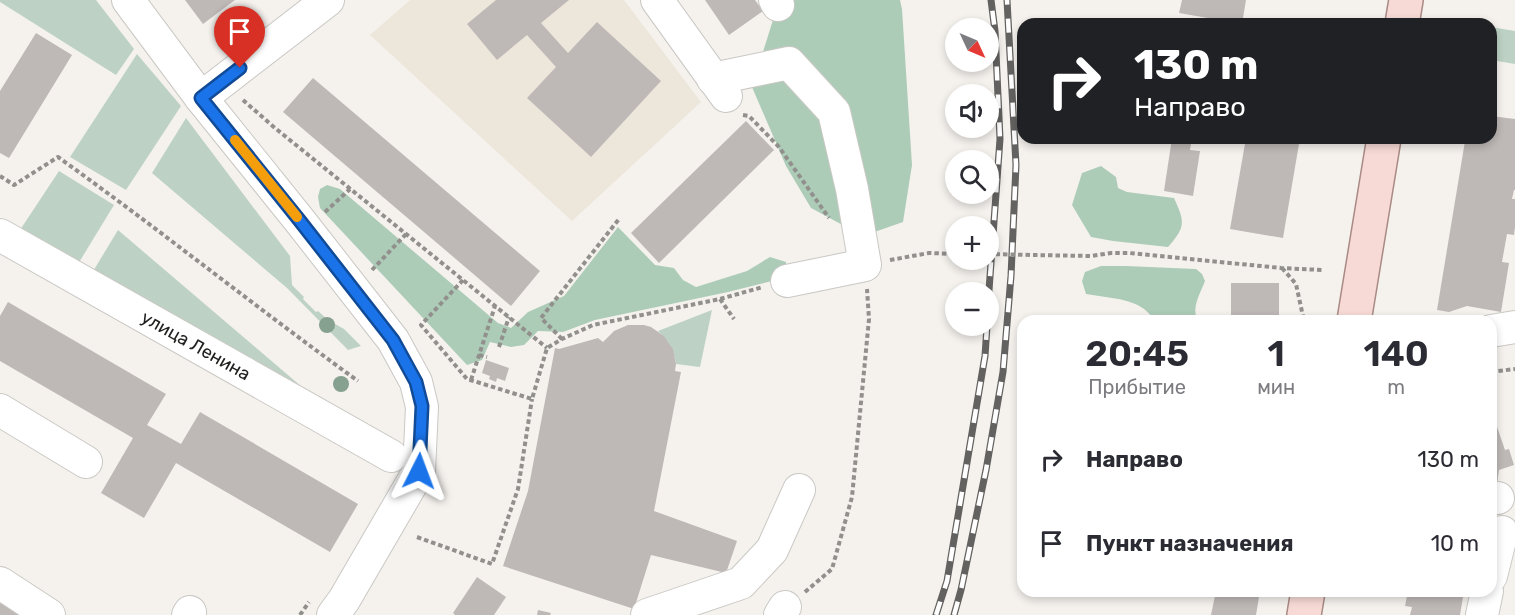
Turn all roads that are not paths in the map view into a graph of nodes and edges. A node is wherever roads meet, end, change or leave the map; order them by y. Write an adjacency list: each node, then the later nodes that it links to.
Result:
1 (128, 0): 6 (street)
2 (328, 0): 6 (street)
3 (657, 0): 9 (street)
4 (1406, 0): 5 (main road)
5 (1403, 18)
6 (212, 89): 22 (street)
7 (1383, 144): 10 (main road)
8 (0, 235): 14 (street, улица Ленина)
9 (787, 281)
10 (1355, 315)
11 (1515, 327): 12 (street)
12 (1497, 330)
13 (0, 410): 15 (street)
14 (391, 456)
15 (86, 462)
16 (799, 490): 24 (street)
17 (1502, 532): 18 (street)
18 (1497, 552)
19 (0, 583): 23 (street)
20 (1307, 597): 25 (main road)
21 (1486, 597): 26 (street)
22 (348, 610)
23 (49, 615)
24 (647, 615)
25 (1304, 615)
26 (1482, 615)

